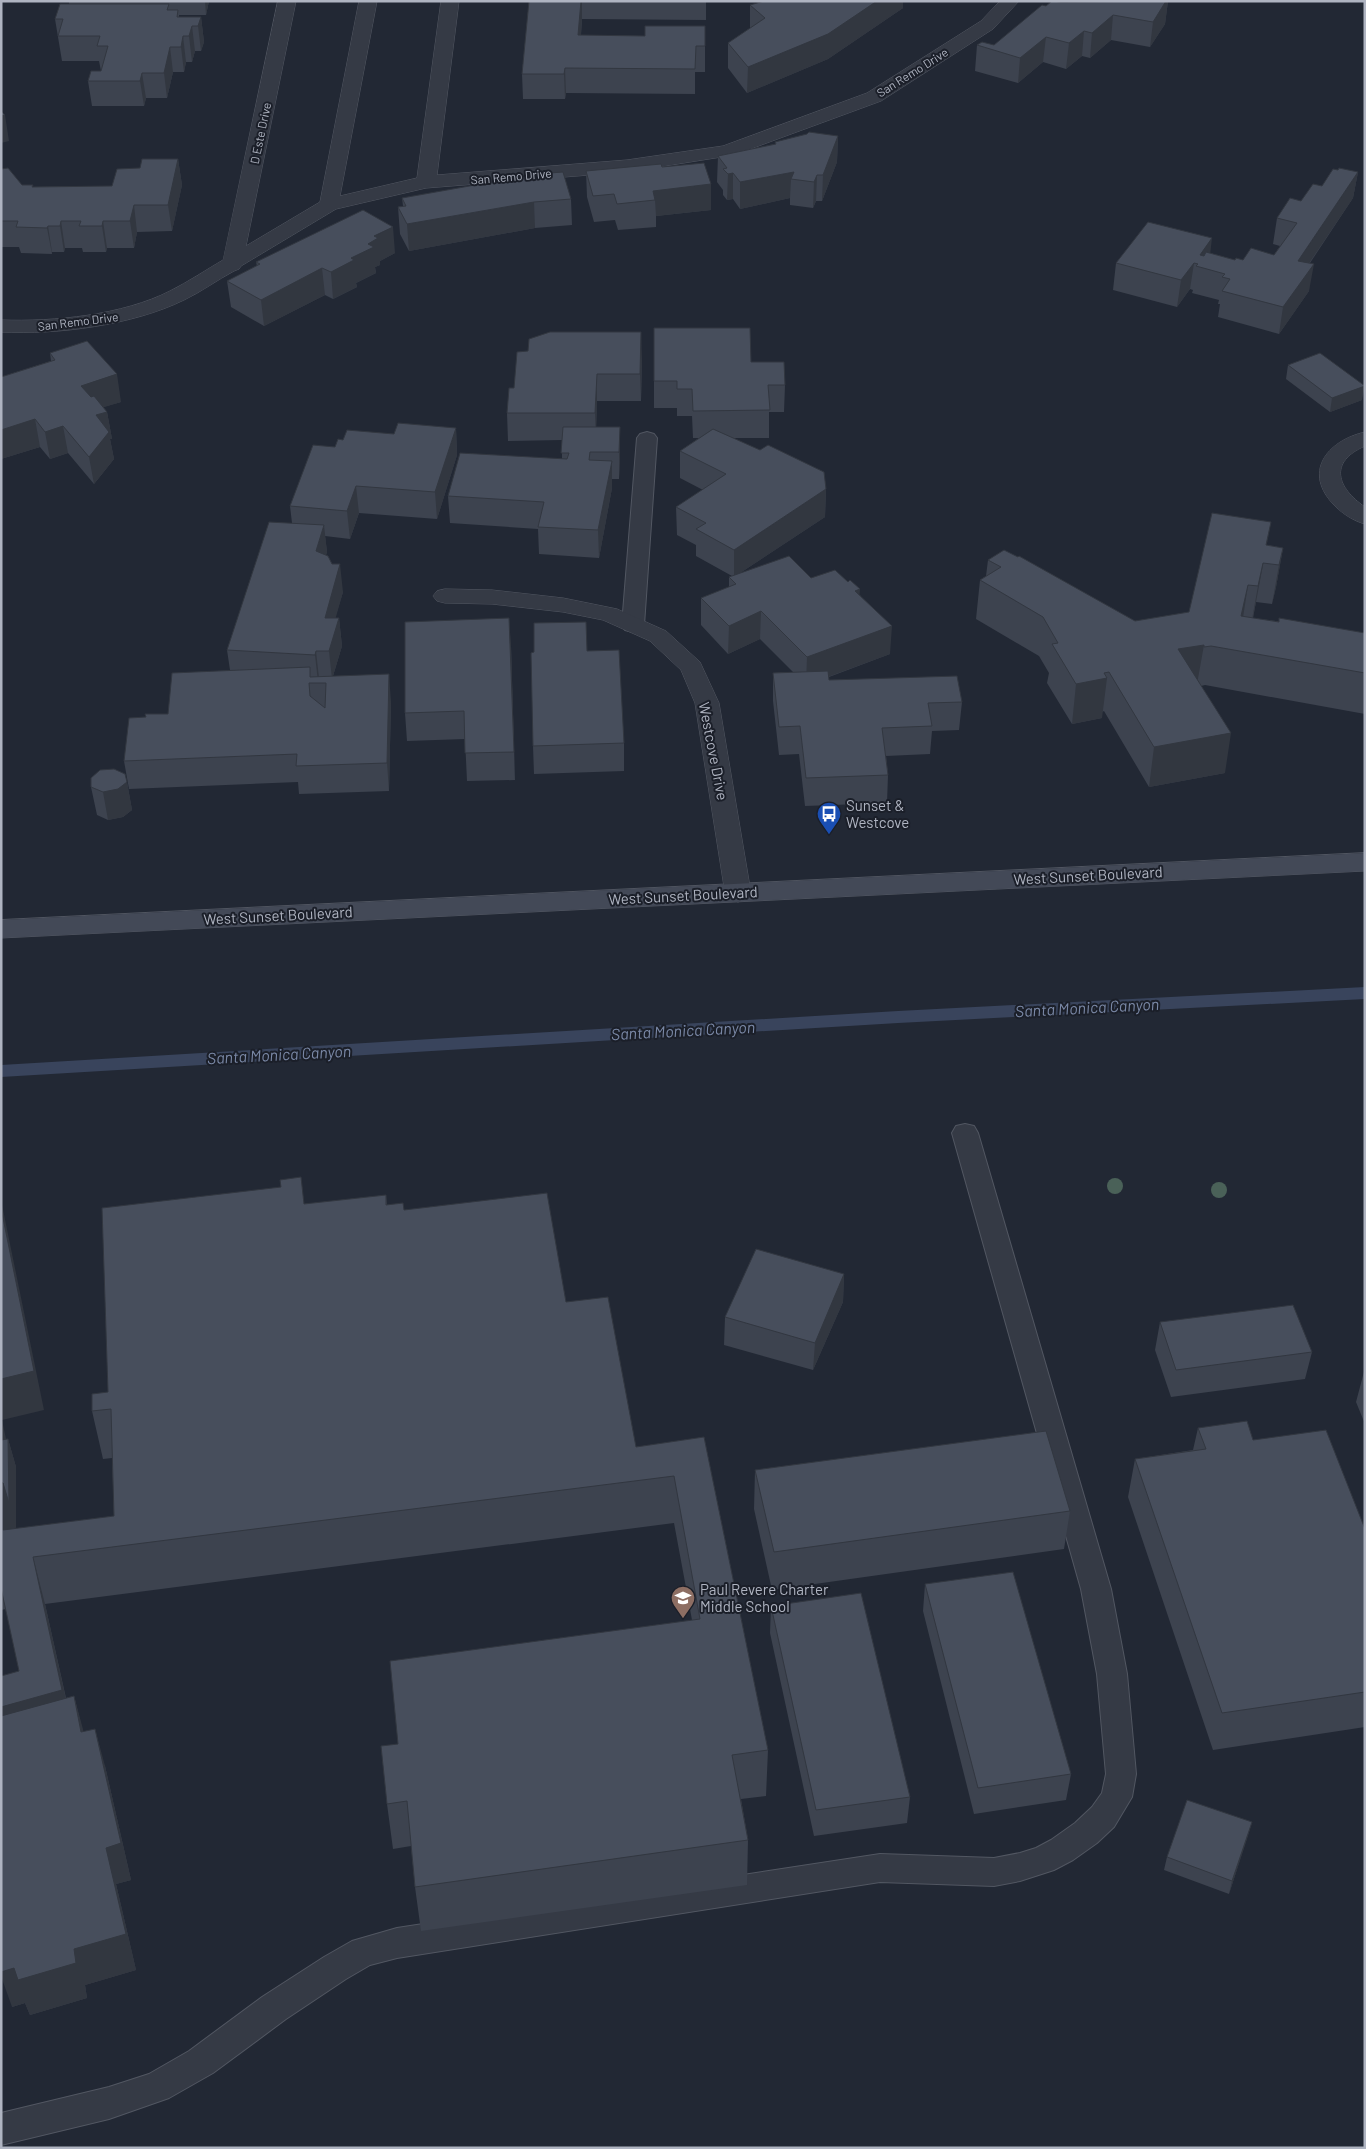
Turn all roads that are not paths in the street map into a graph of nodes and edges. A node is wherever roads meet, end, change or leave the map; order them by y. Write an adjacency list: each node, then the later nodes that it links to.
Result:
1 (287, 1): 7 (street, D Este Drive)
2 (368, 1): 6 (street)
3 (450, 1): 5 (street)
4 (1010, 1): 5 (street, San Remo Drive)
5 (426, 182): 6 (street, San Remo Drive)
6 (329, 205): 7 (street, San Remo Drive)
7 (232, 265): 8 (street, San Remo Drive)
8 (1, 326)
9 (647, 438): 13 (lane)
10 (1365, 438): 11 (street)
11 (1365, 516)
12 (445, 596): 13 (street, Westcove Drive)
13 (633, 625): 15 (street, Westcove Drive)
14 (1365, 862): 15 (main road, West Sunset Boulevard)
15 (738, 892): 16 (main road, West Sunset Boulevard)
16 (1, 929)
17 (965, 1133): 18 (lane)
18 (1, 2129)

